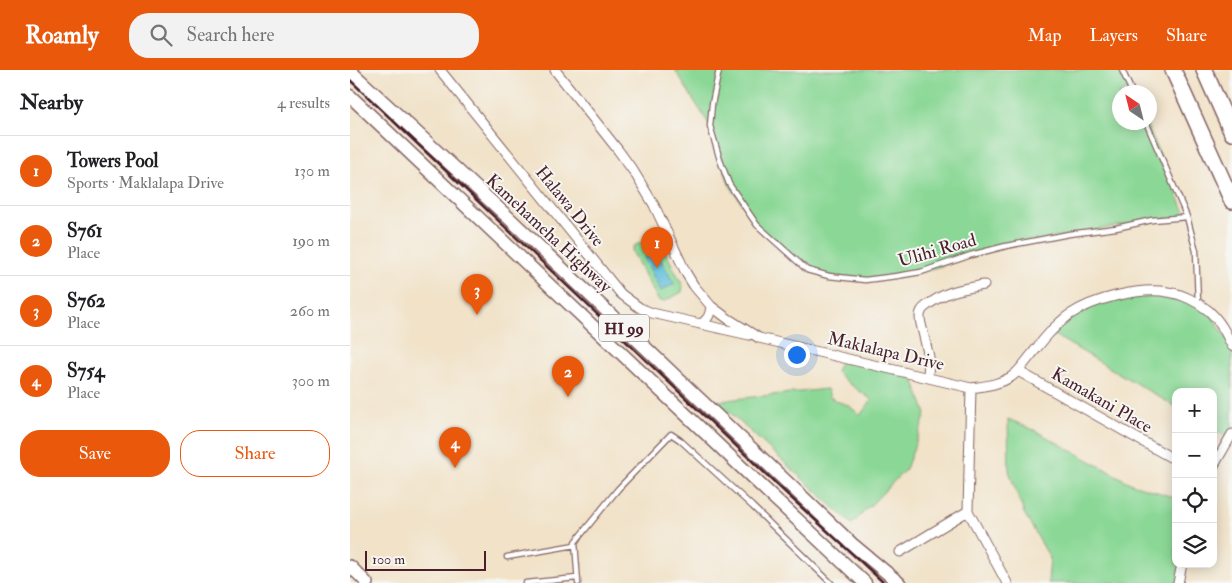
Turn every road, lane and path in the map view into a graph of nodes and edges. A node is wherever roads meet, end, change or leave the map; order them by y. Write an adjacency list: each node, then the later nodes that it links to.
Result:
1 (440, 70): 17 (street, Halawa Drive)
2 (555, 70): 16 (street, Maklalapa Drive)
3 (719, 70): 13 (lane, Ulihi Road)
4 (1122, 70): 8 (lane)
5 (1173, 70): 12 (highway)
6 (1204, 70): 11 (highway)
7 (350, 71): 37 (main road, Kamehameha Highway / HI 99)
8 (1129, 85)
9 (350, 96): 36 (main road, Kamehameha Highway / HI 99)
10 (1149, 130): 13 (lane)
11 (1232, 133)
12 (1232, 201)
13 (1187, 217): 15 (lane)
14 (984, 285): 21 (street)
15 (1198, 304): 19 (street, Maklalapa Drive); 20 (street, Maklalapa Drive)
16 (712, 306): 17 (street); 18 (street, Maklalapa Drive)
17 (700, 324): 18 (street, Halawa Drive)
18 (759, 338): 21 (street, Maklalapa Drive)
19 (1232, 346)
20 (1018, 371): 22 (street, Maklalapa Drive); 24 (street, Kamakani Place)
21 (928, 377): 22 (street, Maklalapa Drive)
22 (971, 388): 26 (street)
23 (1232, 434): 25 (street)
24 (1170, 457)
25 (1217, 460)
26 (968, 511): 28 (street); 38 (street)
27 (575, 545): 29 (lane); 32 (lane); 35 (lane)
28 (900, 552)
29 (507, 557)
30 (350, 566): 33 (street)
31 (1181, 568): 39 (street)
32 (578, 580): 34 (lane)
33 (367, 583)
34 (526, 583)
35 (831, 583)
36 (865, 583)
37 (899, 583)
38 (1007, 583)
39 (1178, 583)

